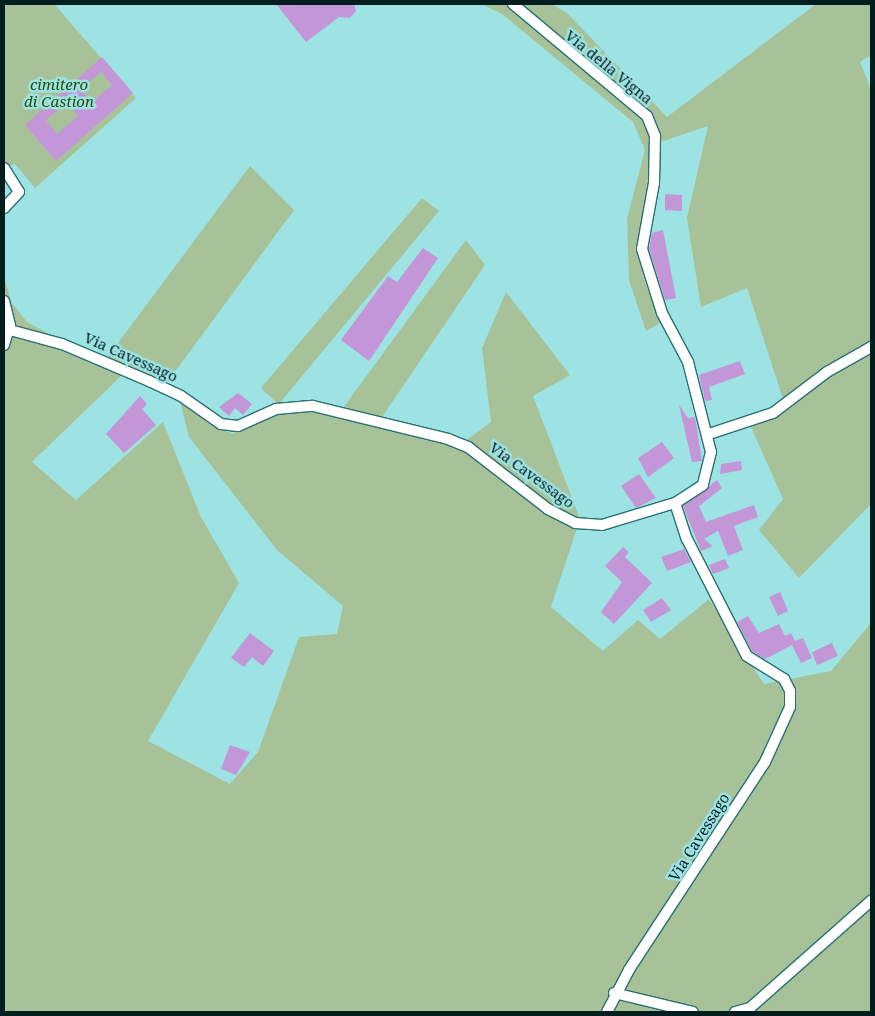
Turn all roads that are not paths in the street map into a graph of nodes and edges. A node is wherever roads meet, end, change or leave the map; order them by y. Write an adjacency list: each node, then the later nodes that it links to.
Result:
1 (513, 4): 8 (street, Via della Vigna)
2 (4, 168): 3 (street)
3 (4, 208)
4 (4, 301): 5 (street)
5 (10, 330): 6 (street); 9 (street, Via Cavessago)
6 (4, 345)
7 (871, 347): 8 (street)
8 (709, 434): 9 (street, Via della Vigna)
9 (675, 503): 11 (street, Via Cavessago)
10 (871, 901): 14 (street)
11 (614, 993): 12 (street, Via Cavessago); 13 (street)
12 (608, 1012)
13 (693, 1012)
14 (735, 1012)

